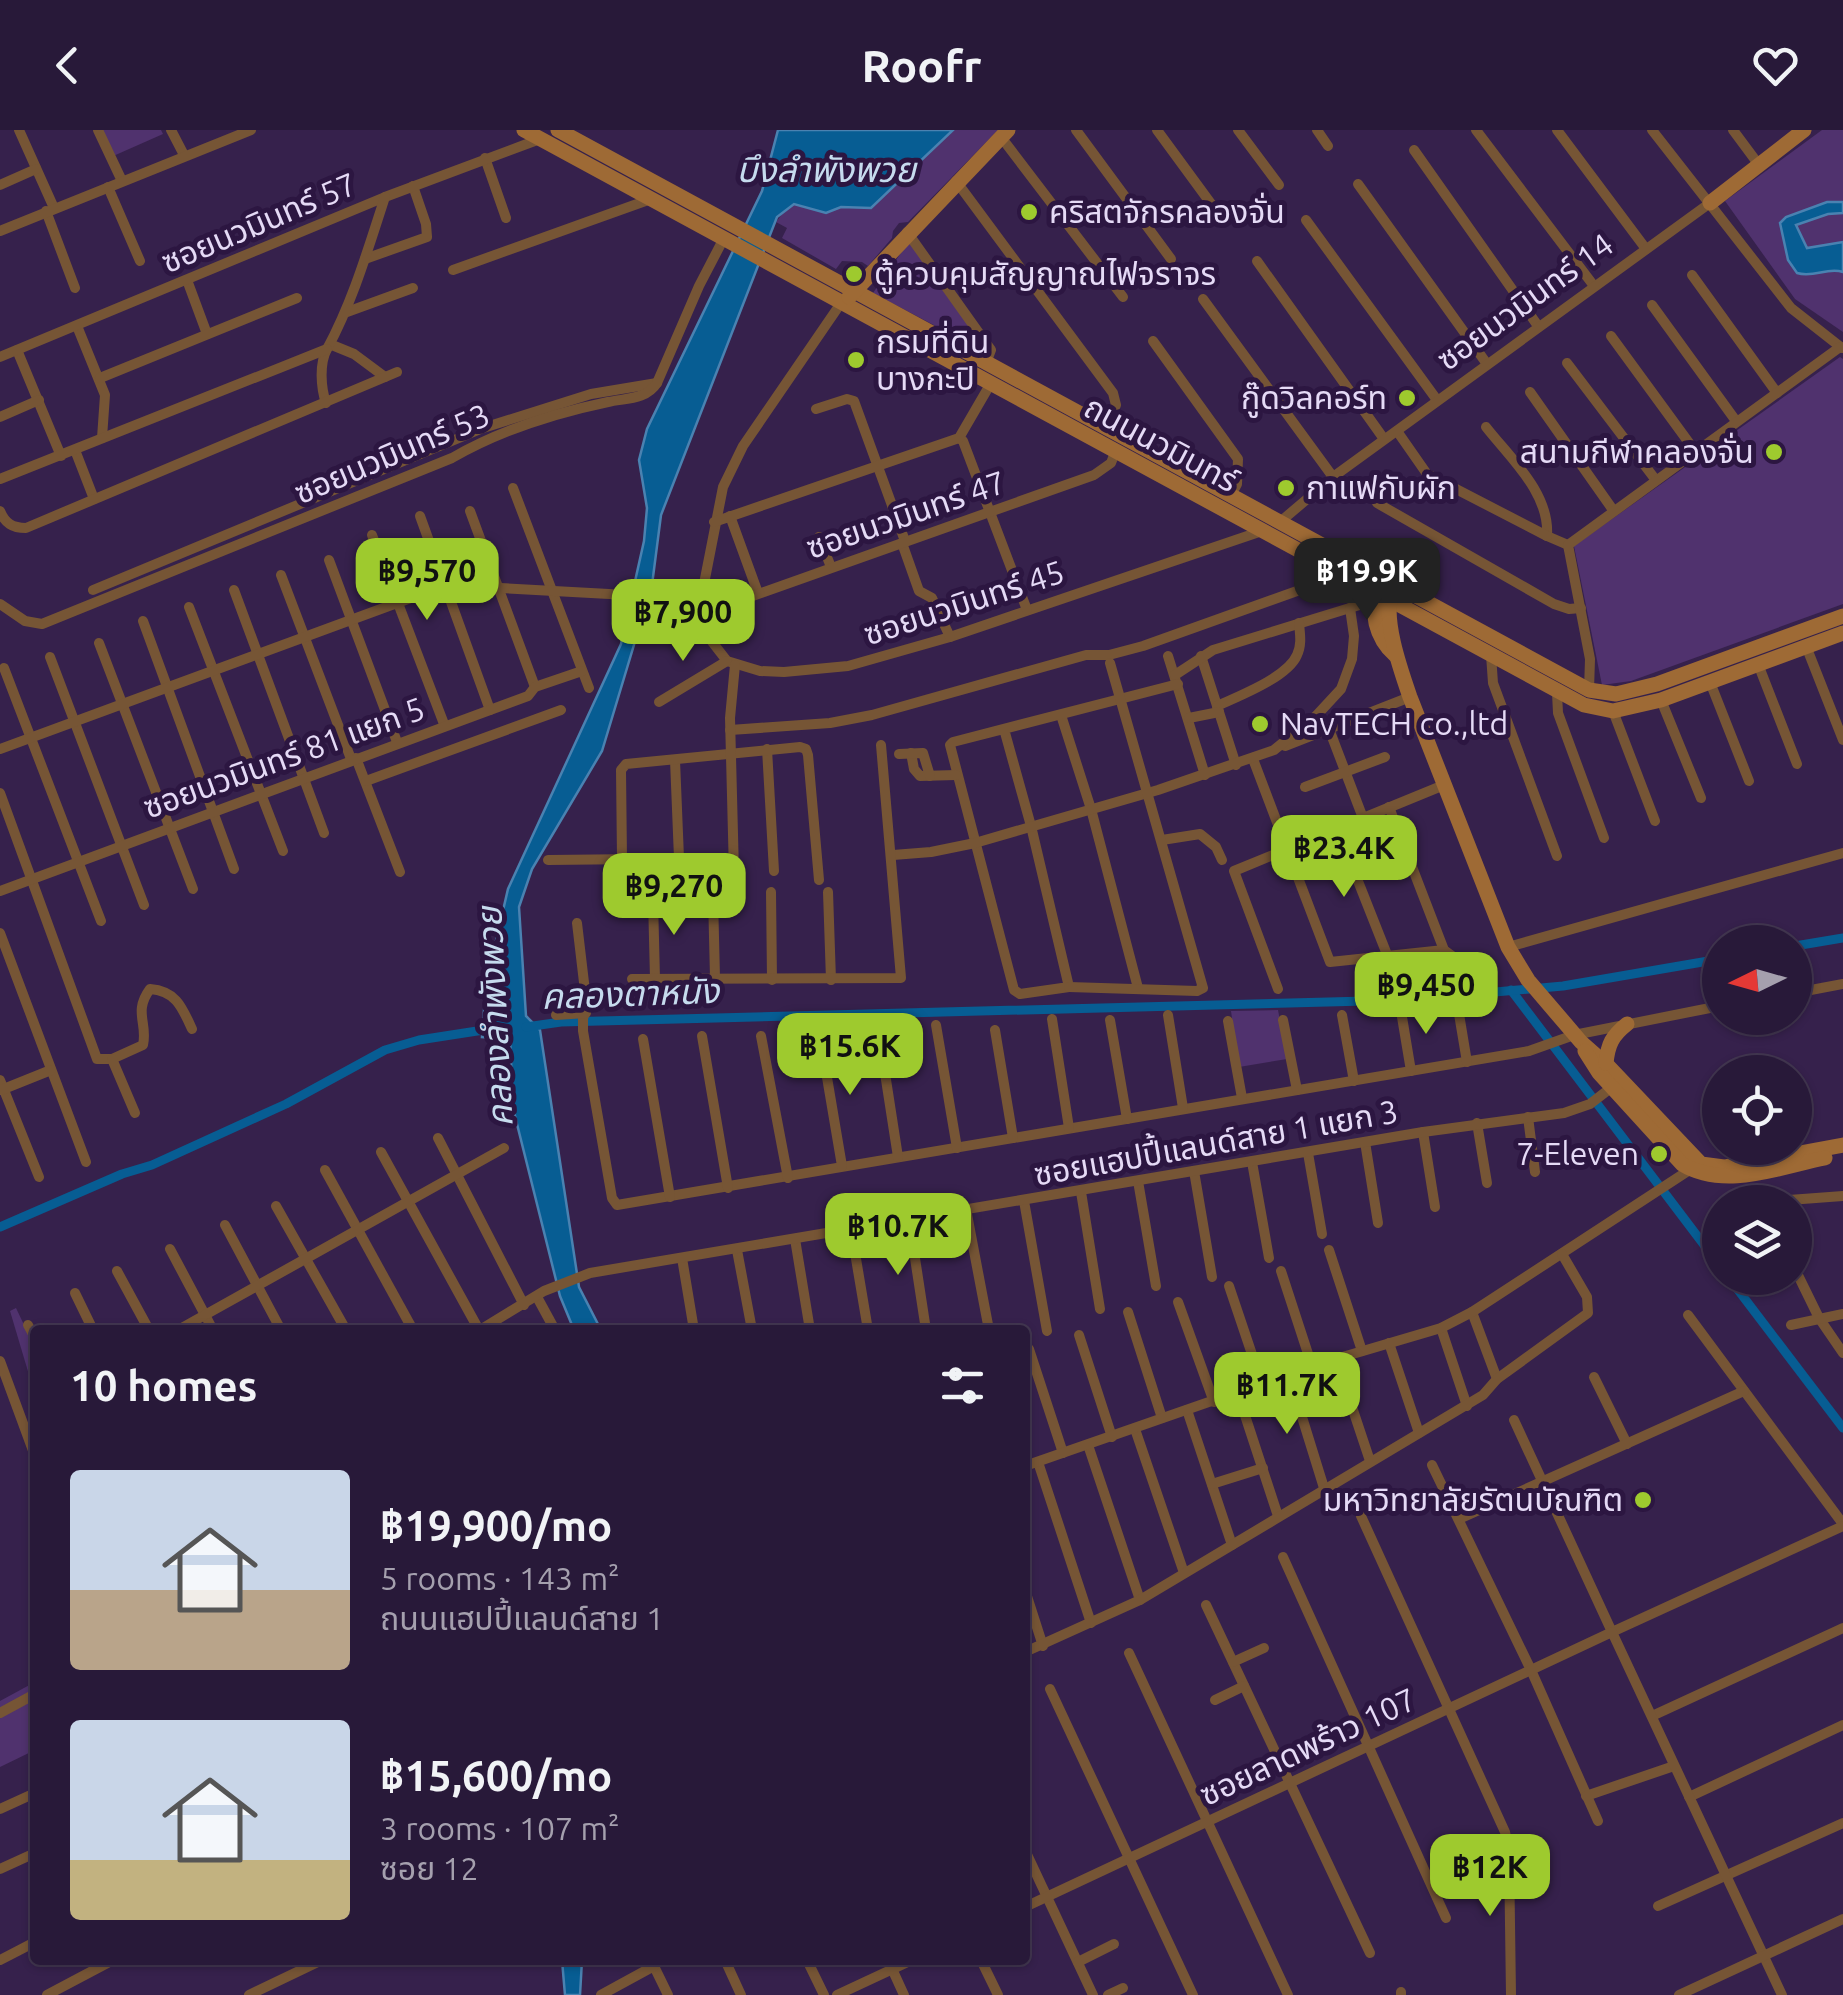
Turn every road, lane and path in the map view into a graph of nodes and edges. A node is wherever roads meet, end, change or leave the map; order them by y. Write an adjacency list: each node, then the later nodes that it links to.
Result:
1 (19, 130): 23 (street)
2 (98, 130): 24 (street)
3 (171, 130): 20 (street)
4 (250, 130): 20 (street)
5 (524, 130): 17 (main road, ถนนนวมินทร์)
6 (558, 130): 40 (main road, ถนนนวมินทร์)
7 (1076, 130): 45 (street)
8 (1157, 130): 36 (street)
9 (1238, 130): 28 (street)
10 (1317, 130): 18 (street)
11 (1476, 130): 50 (street)
12 (1558, 130): 41 (street)
13 (1652, 130): 33 (street)
14 (1733, 130): 22 (street)
15 (1801, 131): 22 (main road, ซอยนวมินทร์ 14)
16 (1004, 133): 25 (main road); 54 (street)
17 (540, 139): 21 (street, ซอยนวมินทร์ 57); 32 (main road, ถนนนวมินทร์)
18 (1328, 146)
19 (1414, 150): 61 (street)
20 (184, 156): 24 (street)
21 (486, 158): 29 (street, ซอยนวมินทร์ 57); 35 (street)
22 (1759, 165): 33 (main road, ซอยนวมินทร์ 14)
23 (36, 169): 26 (street); 34 (street)
24 (122, 181): 30 (street)
25 (956, 181): 39 (main road); 85 (street)
26 (0, 184)
27 (1358, 184): 71 (street)
28 (1279, 185)
29 (413, 186): 31 (street, ซอยนวมินทร์ 57); 43 (street)
30 (108, 187): 34 (street); 44 (street)
31 (385, 197): 43 (street); 49 (street, ซอยนวมินทร์ 57)
32 (651, 199): 40 (main road, ถนนนวมินทร์); 47 (street)
33 (1710, 203): 41 (street, ซอยนวมินทร์ 14); 66 (street)
34 (50, 210): 38 (street); 51 (street)
35 (506, 218)
36 (1222, 220)
37 (1306, 220): 80 (street)
38 (0, 230)
39 (908, 232): 53 (main road); 69 (street)
40 (733, 237): 42 (main road, ถนนนวมินทร์); 75 (street)
41 (1646, 248): 50 (street, ซอยนวมินทร์ 14)
42 (766, 252): 53 (main road, ถนนนวมินทร์); 57 (main road, ถนนนวมินทร์)
43 (365, 259): 59 (street)
44 (140, 260)
45 (1172, 260)
46 (1256, 261): 90 (street)
47 (453, 270)
48 (1692, 275): 78 (street)
49 (187, 280): 60 (street, ซอยนวมินทร์ 57); 62 (street)
50 (1594, 286): 61 (street, ซอยนวมินทร์ 14)
51 (75, 288)
52 (413, 288): 59 (street)
53 (856, 292): 57 (main road); 69 (main road, ถนนนวมินทร์)
54 (1123, 297)
55 (297, 298): 62 (street)
56 (1203, 299): 96 (street)
57 (842, 302): 76 (main road, ถนนนวมินทร์); 109 (street)
58 (1652, 305): 84 (street)
59 (347, 312): 65 (street)
60 (77, 326): 67 (street, ซอยนวมินทร์ 57); 74 (street)
61 (1538, 326): 71 (street, ซอยนวมินทร์ 14)
62 (208, 334): 74 (street)
63 (1611, 336): 93 (street)
64 (1153, 341): 100 (street)
65 (330, 347): 73 (street); 81 (street); 88 (street)
66 (1841, 348): 78 (street)
67 (17, 350): 68 (street, ซอยนวมินทร์ 57); 79 (street)
68 (0, 357)
69 (986, 363): 85 (main road, ถนนนวมินทร์)
70 (1567, 363): 98 (street)
71 (1487, 364): 80 (street, ซอยนวมินทร์ 14)
72 (397, 372): 73 (street)
73 (385, 376): 81 (street)
74 (100, 378): 88 (street)
75 (657, 383): 124 (street); 130 (street, ซอยนวมินทร์ 53)
76 (992, 383): 89 (street); 92 (main road, ถนนนวมินทร์)
77 (1530, 392): 104 (street)
78 (1777, 393): 84 (street)
79 (39, 400): 83 (street); 94 (street)
80 (1437, 400): 87 (street, ซอยนวมินทร์ 14)
81 (326, 402): 101 (street)
82 (816, 409): 95 (street)
83 (0, 417)
84 (1736, 421): 93 (street)
85 (1102, 426): 100 (main road, ถนนนวมินทร์)
86 (1486, 427): 113 (street)
87 (1396, 431): 90 (street, ซอยนวมินทร์ 14); 113 (street)
88 (102, 438): 91 (street)
89 (959, 438): 95 (street); 106 (street)
90 (1384, 440): 96 (street, ซอยนวมินทร์ 14)
91 (75, 450): 94 (street); 101 (street)
92 (1116, 450): 106 (street, ซอยนวมินทร์ 47); 111 (main road, ถนนนวมินทร์)
93 (1694, 451): 98 (street)
94 (61, 456): 97 (street)
95 (878, 466): 108 (street); 115 (street)
96 (1333, 477): 110 (street, ซอยนวมินทร์ 14)
97 (0, 479)
98 (1655, 479): 104 (street)
99 (513, 488): 123 (street)
100 (1231, 496): 110 (main road, ถนนนวมินทร์)
101 (94, 499): 103 (street)
102 (1377, 503): 132 (street)
103 (0, 510)
104 (1613, 510): 116 (street)
105 (470, 511): 121 (street)
106 (992, 512): 115 (street, ซอยนวมินทร์ 47); 133 (street)
107 (420, 516): 120 (street)
108 (730, 516): 109 (street); 126 (street)
109 (714, 522): 128 (street)
110 (1280, 522): 127 (main road, ถนนนวมินทร์)
111 (1263, 530): 127 (main road, ถนนนวมินทร์); 133 (street, ซอยนวมินทร์ 45)
112 (372, 535): 129 (street)
113 (1547, 536): 116 (street)
114 (819, 538): 118 (street)
115 (903, 542): 118 (street, ซอยนวมินทร์ 47); 142 (street)
116 (1568, 545): 132 (street)
117 (329, 560): 136 (street)
118 (831, 567): 126 (street, ซอยนวมินทร์ 47)
119 (280, 574): 141 (street)
120 (446, 585): 121 (street); 129 (street); 170 (street)
121 (498, 585): 123 (street); 160 (street)
122 (1311, 586): 179 (street)
123 (553, 588): 128 (street); 156 (street)
124 (93, 590)
125 (234, 590): 146 (street)
126 (758, 593): 134 (street, ซอยนวมินทร์ 47)
127 (1377, 597): 137 (main road, ถนนนวมินทร์); 139 (street); 145 (main road); 162 (main road, ถนนนวมินทร์); 186 (street)
128 (700, 598): 134 (street)
129 (398, 602): 136 (street); 176 (street)
130 (0, 604)
131 (188, 607): 155 (street)
132 (1581, 608): 162 (street)
133 (1027, 610): 142 (street, ซอยนวมินทร์ 45)
134 (702, 614): 151 (street)
135 (1843, 616): 162 (main road, ถนนนวมินทร์)
136 (352, 619): 141 (street); 182 (street)
137 (1428, 620): 145 (main road); 147 (main road, ถนนนวมินทร์)
138 (143, 621): 159 (street)
139 (1299, 623): 149 (street); 169 (street)
140 (1843, 633): 144 (main road, ถนนนวมินทร์)
141 (306, 636): 146 (street); 190 (street)
142 (950, 637): 151 (street, ซอยนวมินทร์ 45)
143 (100, 643): 168 (street)
144 (1806, 646): 153 (main road, ถนนนวมินทร์); 181 (street)
145 (1395, 649): 164 (main road)
146 (259, 653): 155 (street); 198 (street)
147 (1490, 655): 163 (main road, ถนนนวมินทร์); 224 (street)
148 (1168, 656): 157 (street)
149 (1201, 656): 157 (street); 169 (street)
150 (50, 657): 175 (street)
151 (731, 663): 167 (street); 179 (street)
152 (1110, 663): 165 (street)
153 (1758, 664): 158 (main road, ถนนนวมินทร์); 194 (street)
154 (4, 668): 180 (street)
155 (214, 670): 159 (street); 205 (street)
156 (582, 670): 160 (street, ซอยนวมินทร์ 81 แยก 5); 161 (street)
157 (1177, 679): 165 (street); 174 (street)
158 (1710, 682): 166 (main road, ถนนนวมินทร์); 200 (street)
159 (168, 686): 168 (street); 209 (street)
160 (535, 686): 170 (street, ซอยนวมินทร์ 81 แยก 5)
161 (589, 688)
162 (1588, 690)
163 (1558, 693): 172 (main road, ถนนนวมินทร์); 216 (street)
164 (1410, 697): 178 (street); 201 (main road)
165 (1120, 699): 173 (street); 203 (street)
166 (1661, 700): 172 (main road, ถนนนวมินทร์); 206 (street)
167 (658, 702)
168 (122, 704): 175 (street); 213 (street)
169 (1218, 709): 174 (street); 193 (street)
170 (490, 710): 176 (street, ซอยนวมินทร์ 81 แยก 5)
171 (562, 710): 199 (street)
172 (1613, 710): 211 (street)
173 (1061, 714): 177 (street); 208 (street)
174 (1189, 718): 197 (street)
175 (77, 722): 180 (street); 219 (street)
176 (444, 724): 182 (street, ซอยนวมินทร์ 81 แยก 5)
177 (1004, 729): 196 (street); 212 (street)
178 (1329, 729): 186 (street); 195 (street)
179 (730, 730): 187 (street)
180 (30, 739): 185 (street); 230 (street)
181 (1843, 740)
182 (397, 742): 190 (street, ซอยนวมินทร์ 81 แยก 5)
183 (881, 745): 223 (street)
184 (766, 748): 187 (street); 232 (street); 236 (street)
185 (0, 749)
186 (1274, 750): 191 (street)
187 (732, 752): 192 (street); 226 (street)
188 (905, 754): 196 (street)
189 (1386, 757): 195 (street)
190 (354, 759): 198 (street, ซอยนวมินทร์ 81 แยก 5); 199 (street)
191 (1252, 759): 193 (street); 220 (street)
192 (675, 760): 225 (street); 227 (street)
193 (1236, 764): 197 (street)
194 (1798, 764)
195 (1346, 772): 202 (street); 210 (street)
196 (956, 775): 218 (street)
197 (1205, 775): 203 (street)
198 (304, 779): 205 (street, ซอยนวมินทร์ 81 แยก 5); 215 (street)
199 (366, 781): 233 (street)
200 (1749, 781)
201 (1444, 786): 207 (street); 247 (main road)
202 (1305, 787)
203 (1148, 792): 208 (street); 217 (street)
204 (0, 793): 235 (street)
205 (260, 795): 209 (street, ซอยนวมินทร์ 81 แยก 5); 221 (street)
206 (1701, 798)
207 (1389, 807): 210 (street); 248 (street)
208 (1091, 809): 212 (street); 258 (street)
209 (214, 812): 213 (street, ซอยนวมินทร์ 81 แยก 5); 231 (street)
210 (1363, 818): 214 (street)
211 (1655, 821)
212 (1031, 826): 218 (street); 257 (street)
213 (168, 828): 219 (street, ซอยนวมินทร์ 81 แยก 5); 237 (street)
214 (1337, 828): 220 (street); 249 (street)
215 (324, 832)
216 (1604, 838)
217 (1162, 840): 229 (street); 258 (street)
218 (975, 843): 223 (street); 257 (street)
219 (122, 844): 230 (street, ซอยนวมินทร์ 81 แยก 5); 243 (street)
220 (1286, 850): 249 (street); 259 (street)
221 (284, 852)
222 (1843, 853): 247 (street)
223 (893, 854): 255 (street)
224 (1557, 856)
225 (679, 858): 226 (street); 227 (street)
226 (732, 858): 234 (street)
227 (622, 859): 228 (street)
228 (548, 860)
229 (1222, 860)
230 (78, 862): 235 (street, ซอยนวมินทร์ 81 แยก 5); 244 (street)
231 (234, 869)
232 (774, 871)
233 (400, 872)
234 (734, 873)
235 (32, 879): 238 (street, ซอยนวมินทร์ 81 แยก 5); 282 (street)
236 (819, 880)
237 (193, 889)
238 (0, 891)
239 (771, 892): 254 (street)
240 (828, 892): 255 (street)
241 (713, 896): 251 (street)
242 (654, 898): 252 (street)
243 (144, 905)
244 (102, 921)
245 (576, 923): 267 (street)
246 (0, 933): 285 (street)
247 (1508, 946): 279 (main road)
248 (1444, 950): 249 (street); 250 (street)
249 (1388, 957)
250 (1463, 976)
251 (716, 978): 252 (street); 254 (street)
252 (655, 979): 253 (street)
253 (632, 980)
254 (772, 980): 255 (street)
255 (832, 980)
256 (1843, 984): 260 (street)
257 (1069, 987): 258 (street)
258 (1138, 988)
259 (1278, 988)
260 (1812, 989)
261 (1702, 1009): 272 (street)
262 (1400, 1010): 286 (street)
263 (1459, 1014): 283 (street)
264 (556, 1015): 267 (street)
265 (1168, 1015): 292 (street)
266 (1342, 1015): 287 (street)
267 (584, 1016): 324 (street)
268 (1052, 1019): 297 (street)
269 (1110, 1020): 295 (street)
270 (1284, 1020): 290 (street)
271 (1228, 1021): 291 (street)
272 (1627, 1024): 279 (street); 284 (main road)
273 (936, 1025): 304 (street)
274 (192, 1028): 282 (street)
275 (995, 1030): 300 (street)
276 (702, 1036): 321 (street)
277 (760, 1036): 318 (street)
278 (820, 1036): 312 (street)
279 (1578, 1038): 283 (street); 284 (main road); 288 (main road)
280 (643, 1039): 324 (street)
281 (880, 1041): 308 (street)
282 (112, 1059): 293 (street)
283 (1468, 1062): 286 (street)
284 (1606, 1063): 288 (main road)
285 (51, 1070): 289 (street); 309 (street)
286 (1412, 1071): 287 (street)
287 (1354, 1081): 290 (street)
288 (1616, 1083): 294 (street, ซอยแฮปปี้แลนด์สาย 1 แยก 3); 311 (main road)
289 (1, 1087): 317 (street)
290 (1297, 1090): 291 (street)
291 (1242, 1098): 292 (street)
292 (1183, 1108): 295 (street)
293 (135, 1114)
294 (1528, 1117): 296 (street, ซอยแฮปปี้แลนด์สาย 1 แยก 3); 315 (street)
295 (1126, 1118): 297 (street)
296 (1478, 1124): 298 (street, ซอยแฮปปี้แลนด์สาย 1 แยก 3); 320 (street)
297 (1069, 1128): 300 (street)
298 (1422, 1132): 301 (street, ซอยแฮปปี้แลนด์สาย 1 แยก 3); 329 (street)
299 (438, 1138): 316 (street)
300 (1013, 1138): 304 (street)
301 (1365, 1142): 306 (street, ซอยแฮปปี้แลนด์สาย 1 แยก 3); 332 (street)
302 (1843, 1144): 311 (main road)
303 (504, 1148): 316 (street)
304 (957, 1148): 308 (street)
305 (381, 1152): 327 (street)
306 (1308, 1152): 310 (street, ซอยแฮปปี้แลนด์สาย 1 แยก 3); 336 (street)
307 (1843, 1155): 311 (main road)
308 (898, 1157): 312 (street)
309 (86, 1162)
310 (1252, 1162): 314 (street, ซอยแฮปปี้แลนด์สาย 1 แยก 3); 344 (street)
311 (1695, 1165): 341 (street)
312 (842, 1166): 318 (street)
313 (325, 1170): 335 (street)
314 (1194, 1172): 319 (street, ซอยแฮปปี้แลนด์สาย 1 แยก 3); 347 (street)
315 (1536, 1172)
316 (459, 1175): 327 (street); 355 (street)
317 (39, 1177)
318 (788, 1178): 321 (street)
319 (1138, 1181): 322 (street, ซอยแฮปปี้แลนด์สาย 1 แยก 3); 349 (street)
320 (1487, 1182)
321 (728, 1188): 324 (street)
322 (1081, 1192): 326 (street, ซอยแฮปปี้แลนด์สาย 1 แยก 3); 356 (street)
323 (1843, 1196): 325 (street)
324 (670, 1197)
325 (1812, 1198)
326 (1024, 1201): 330 (street, ซอยแฮปปี้แลนด์สาย 1 แยก 3); 383 (street)
327 (409, 1202): 335 (street); 371 (street)
328 (276, 1206): 342 (street)
329 (1435, 1206)
330 (966, 1210): 331 (street, ซอยแฮปปี้แลนด์สาย 1 แยก 3); 379 (street)
331 (908, 1219): 334 (street, ซอยแฮปปี้แลนด์สาย 1 แยก 3); 378 (street)
332 (1378, 1223)
333 (225, 1225): 348 (street)
334 (851, 1229): 337 (street, ซอยแฮปปี้แลนด์สาย 1 แยก 3); 377 (street)
335 (358, 1230): 342 (street); 370 (street)
336 (1322, 1234)
337 (794, 1239): 339 (street, ซอยแฮปปี้แลนด์สาย 1 แยก 3); 376 (street)
338 (170, 1249): 361 (street)
339 (737, 1250): 343 (street, ซอยแฮปปี้แลนด์สาย 1 แยก 3); 375 (street)
340 (1328, 1250): 386 (street)
341 (1562, 1254): 358 (street); 394 (street)
342 (308, 1258): 348 (street); 369 (street)
343 (682, 1258): 352 (street, ซอยแฮปปี้แลนด์สาย 1 แยก 3); 374 (street)
344 (1269, 1258)
345 (117, 1271): 365 (street)
346 (1280, 1271): 391 (street)
347 (1212, 1277)
348 (258, 1285): 361 (street); 368 (street)
349 (1156, 1286)
350 (1230, 1286): 395 (street)
351 (75, 1293): 364 (street)
352 (540, 1294): 355 (street, ซอยแฮปปี้แลนด์สาย 1 แยก 3); 373 (street)
353 (1808, 1295): 362 (street)
354 (1178, 1302): 398 (street)
355 (524, 1305): 372 (street, ซอยแฮปปี้แลนด์สาย 1 แยก 3)
356 (1100, 1309)
357 (1128, 1312): 401 (street)
358 (1472, 1312): 381 (street); 394 (street)
359 (1843, 1314): 362 (street)
360 (1688, 1315): 396 (street)
361 (205, 1316): 366 (street); 367 (street)
362 (1819, 1318): 380 (street); 388 (street)
363 (28, 1325): 382 (street)
364 (91, 1325)
365 (146, 1325)
366 (188, 1325)
367 (210, 1325)
368 (279, 1325)
369 (343, 1325)
370 (411, 1325)
371 (476, 1325)
372 (488, 1325)
373 (552, 1325)
374 (693, 1325)
375 (751, 1325)
376 (809, 1325)
377 (867, 1325)
378 (925, 1325)
379 (988, 1325)
380 (1790, 1325)
381 (1442, 1328): 385 (street); 399 (street)
382 (30, 1329)
383 (1047, 1331)
384 (1079, 1335): 405 (street)
385 (1389, 1344): 386 (street); 404 (street)
386 (1362, 1351): 389 (street)
387 (1030, 1352): 409 (street)
388 (1843, 1353)
389 (1336, 1359): 391 (street); 410 (street)
390 (0, 1361): 406 (street)
391 (1312, 1366): 392 (street)
392 (1288, 1374): 395 (street); 417 (street)
393 (1594, 1376): 407 (street)
394 (1497, 1379): 399 (street)
395 (1262, 1384): 397 (street)
396 (1744, 1391): 407 (street); 421 (street)
397 (1238, 1394): 398 (street); 414 (street)
398 (1214, 1402): 400 (street)
399 (1467, 1406): 404 (street)
400 (1187, 1410): 401 (street); 416 (street)
401 (1162, 1418): 403 (street)
402 (1514, 1420): 415 (street)
403 (1135, 1429): 405 (street); 424 (street)
404 (1420, 1433): 410 (street)
405 (1112, 1436): 408 (street)
406 (30, 1442)
407 (1627, 1444): 415 (street)
408 (1088, 1446): 409 (street); 425 (street)
409 (1063, 1453): 411 (street)
410 (1370, 1461): 417 (street)
411 (1038, 1462): 412 (street); 428 (street)
412 (1030, 1464)
413 (1432, 1464): 420 (street)
414 (1262, 1468): 416 (street); 418 (street)
415 (1542, 1481): 420 (street); 430 (street)
416 (1212, 1484): 422 (street)
417 (1324, 1488): 418 (street)
418 (1278, 1516): 422 (street)
419 (1361, 1516): 441 (street)
420 (1459, 1519): 436 (street)
421 (1843, 1525): 430 (street, ซอยลาดพร้าว 107)
422 (1232, 1544): 424 (street)
423 (1282, 1557): 445 (street)
424 (1184, 1572): 425 (street)
425 (1140, 1600): 428 (street)
426 (1206, 1605): 435 (street)
427 (1030, 1606): 431 (street)
428 (1091, 1624): 431 (street)
429 (1843, 1628): 443 (street)
430 (1612, 1632): 436 (street, ซอยลาดพร้าว 107); 443 (street)
431 (1043, 1646): 433 (street)
432 (1264, 1648): 435 (street)
433 (1030, 1650)
434 (1129, 1653): 452 (street)
435 (1233, 1662): 437 (street)
436 (1531, 1670): 441 (street, ซอยลาดพร้าว 107); 449 (street)
437 (1244, 1686): 440 (street); 447 (street)
438 (1050, 1689): 456 (street)
439 (30, 1697): 442 (street)
440 (1215, 1700)
441 (1449, 1708): 445 (street, ซอยลาดพร้าว 107); 494 (street)
442 (0, 1712)
443 (1652, 1716): 446 (street)
444 (1843, 1725): 450 (street)
445 (1370, 1745): 447 (street, ซอยลาดพร้าว 107); 463 (street)
446 (1674, 1766): 449 (street); 450 (street)
447 (1290, 1782): 452 (street, ซอยลาดพร้าว 107); 467 (street)
448 (30, 1794): 451 (street)
449 (1586, 1796): 453 (street)
450 (1689, 1797): 459 (street)
451 (0, 1809)
452 (1209, 1821): 456 (street, ซอยลาดพร้าว 107); 493 (street)
453 (1598, 1821)
454 (1843, 1823): 459 (street)
455 (30, 1855): 458 (street)
456 (1129, 1858): 460 (street, ซอยลาดพร้าว 107); 492 (street)
457 (1030, 1860): 460 (street)
458 (0, 1868)
459 (1727, 1874): 462 (street); 468 (street)
460 (1048, 1896): 461 (street, ซอยลาดพร้าว 107); 470 (street)
461 (1030, 1905)
462 (1658, 1906)
463 (1446, 1918)
464 (1843, 1919): 468 (street)
465 (1114, 1944): 470 (street)
466 (30, 1945): 469 (street)
467 (1370, 1953)
468 (1764, 1956): 495 (street); 496 (street)
469 (0, 1960)
470 (1078, 1962): 490 (street)
471 (104, 1965): 481 (street)
472 (312, 1965): 482 (street)
473 (650, 1965): 483 (street)
474 (654, 1965): 484 (street)
475 (727, 1965): 485 (street)
476 (809, 1965): 486 (street)
477 (888, 1965): 487 (street)
478 (890, 1965): 488 (street)
479 (983, 1965): 489 (street)
480 (1123, 1988): 491 (street)
481 (47, 1995)
482 (249, 1995)
483 (601, 1995)
484 (668, 1995)
485 (741, 1995)
486 (824, 1995)
487 (837, 1995)
488 (904, 1995)
489 (998, 1995)
490 (1093, 1995)
491 (1108, 1995)
492 (1193, 1995)
493 (1288, 1995)
494 (1511, 1995)
495 (1679, 1995)
496 (1782, 1995)

